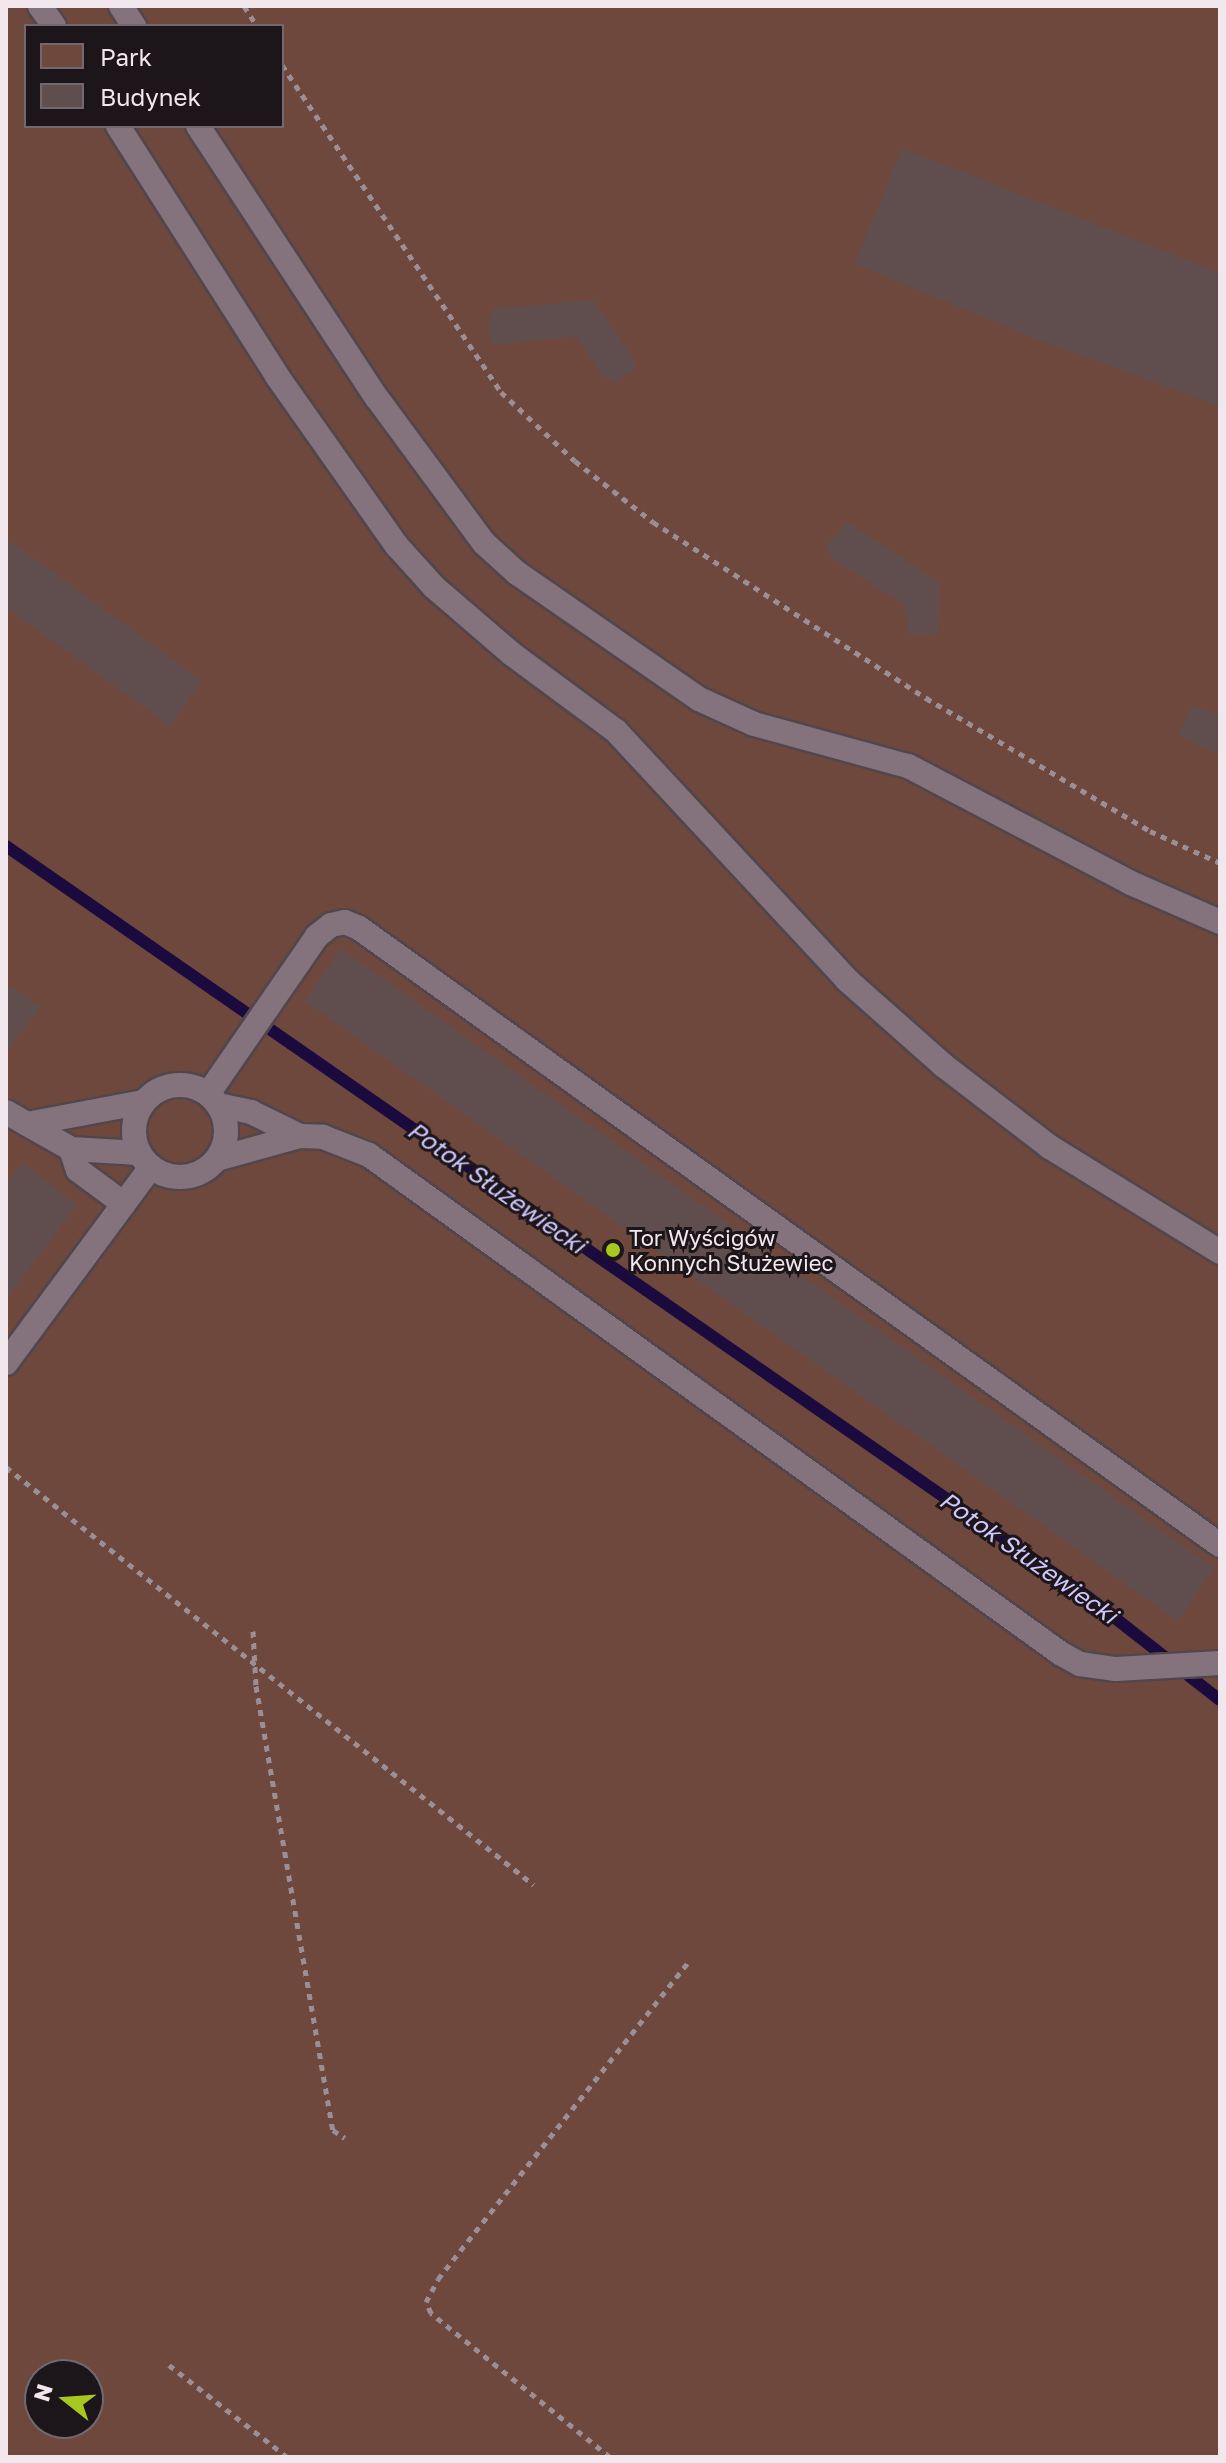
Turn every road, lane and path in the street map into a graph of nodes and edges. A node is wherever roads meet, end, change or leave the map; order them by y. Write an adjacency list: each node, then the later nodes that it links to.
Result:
1 (40, 6): 4 (lane)
2 (121, 6): 5 (lane)
3 (244, 6): 6 (path)
4 (53, 24)
5 (133, 24)
6 (256, 24)
7 (284, 68): 10 (path)
8 (119, 128): 20 (lane)
9 (199, 128): 11 (lane)
10 (1220, 863)
11 (1220, 922)
12 (213, 1099): 13 (lane); 15 (lane); 17 (lane); 23 (lane)
13 (143, 1102): 14 (lane); 18 (lane)
14 (16, 1118): 16 (lane)
15 (300, 1136): 17 (lane); 25 (lane)
16 (71, 1149): 18 (lane); 19 (lane)
17 (217, 1159): 18 (lane)
18 (145, 1160): 19 (lane)
19 (124, 1204): 21 (lane)
20 (1220, 1252)
21 (6, 1363)
22 (6, 1467): 26 (path)
23 (1220, 1545)
24 (253, 1631): 26 (path)
25 (1220, 1663)
26 (255, 1665): 27 (path); 29 (path)
27 (534, 1885)
28 (688, 1963): 32 (path)
29 (345, 2138)
30 (169, 2365): 31 (path)
31 (287, 2457)
32 (610, 2457)

